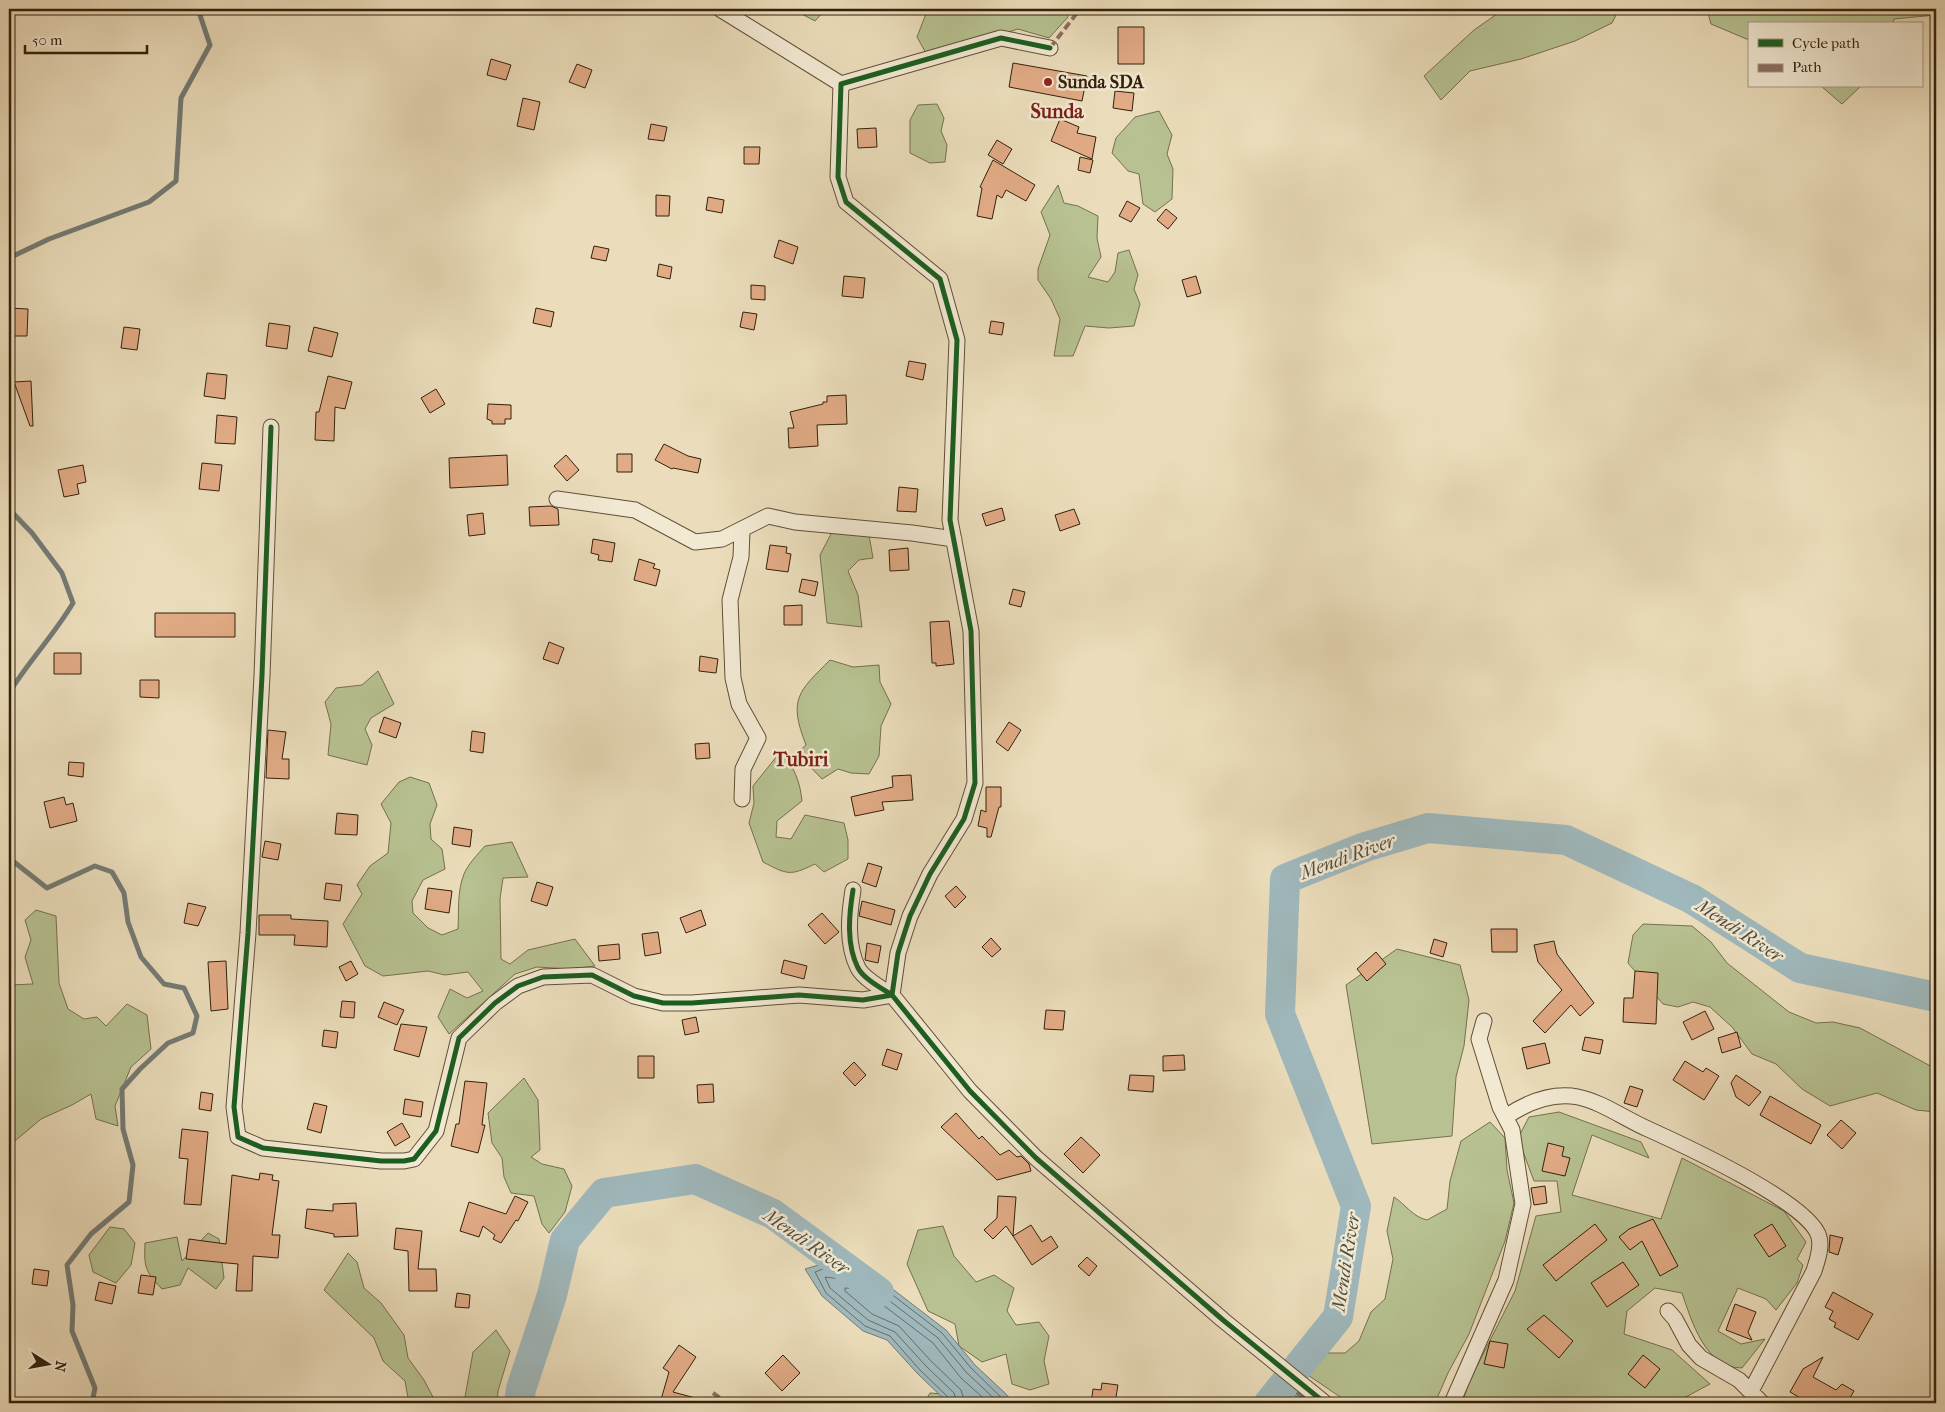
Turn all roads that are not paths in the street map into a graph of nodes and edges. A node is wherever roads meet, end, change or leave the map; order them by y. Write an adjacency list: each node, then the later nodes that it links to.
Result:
1 (720, 9): 3 (street)
2 (1050, 48): 3 (street)
3 (841, 84): 7 (street)
4 (271, 426): 10 (street)
5 (557, 499): 6 (street)
6 (742, 530): 7 (street); 8 (street)
7 (954, 539): 10 (street)
8 (742, 799)
9 (853, 890): 10 (street)
10 (892, 995): 15 (street)
11 (1484, 1021): 12 (street)
12 (1506, 1116): 14 (street); 16 (street)
13 (1668, 1312): 14 (street)
14 (1751, 1391): 17 (street)
15 (1325, 1403)
16 (1452, 1403)
17 (1762, 1403)

